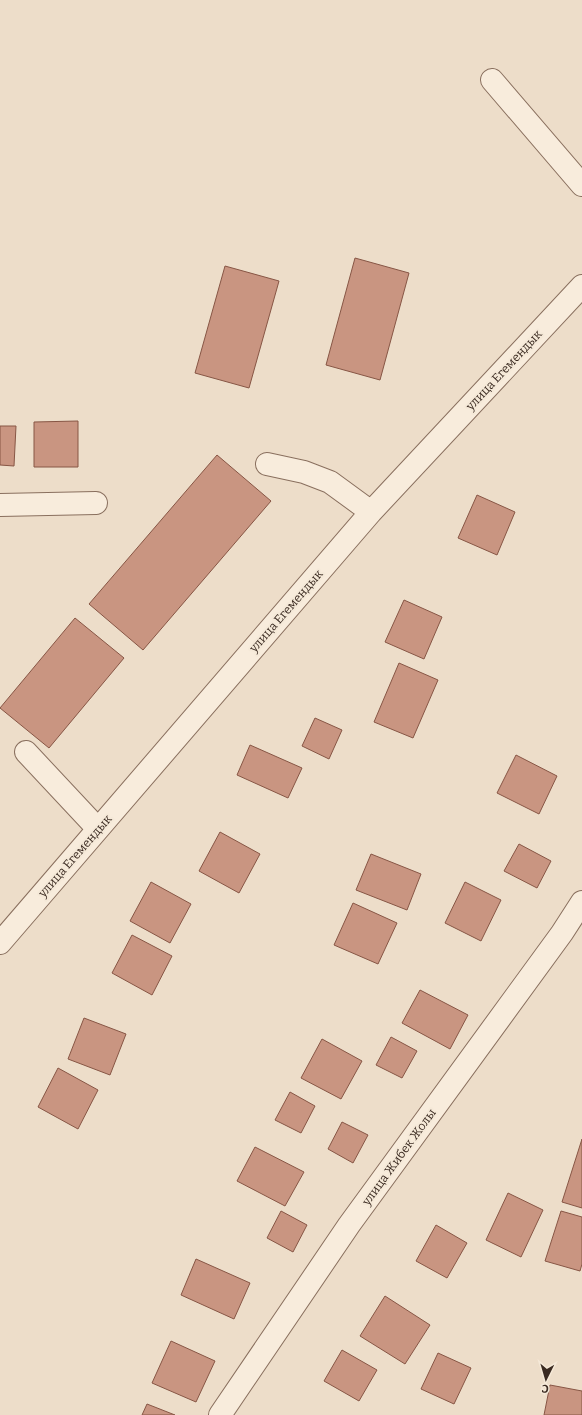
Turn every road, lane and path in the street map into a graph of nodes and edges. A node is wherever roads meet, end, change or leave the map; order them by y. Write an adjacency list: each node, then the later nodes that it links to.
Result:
1 (492, 80): 2 (street)
2 (582, 185)
3 (582, 286): 7 (street, улица Егемендык)
4 (266, 464): 7 (street)
5 (96, 503): 6 (street)
6 (0, 505)
7 (371, 512): 9 (street, улица Егемендык)
8 (26, 752): 9 (street)
9 (98, 829): 11 (street, улица Егемендык)
10 (582, 902): 12 (street, улица Жибек Жолы)
11 (0, 943)
12 (220, 1415)

